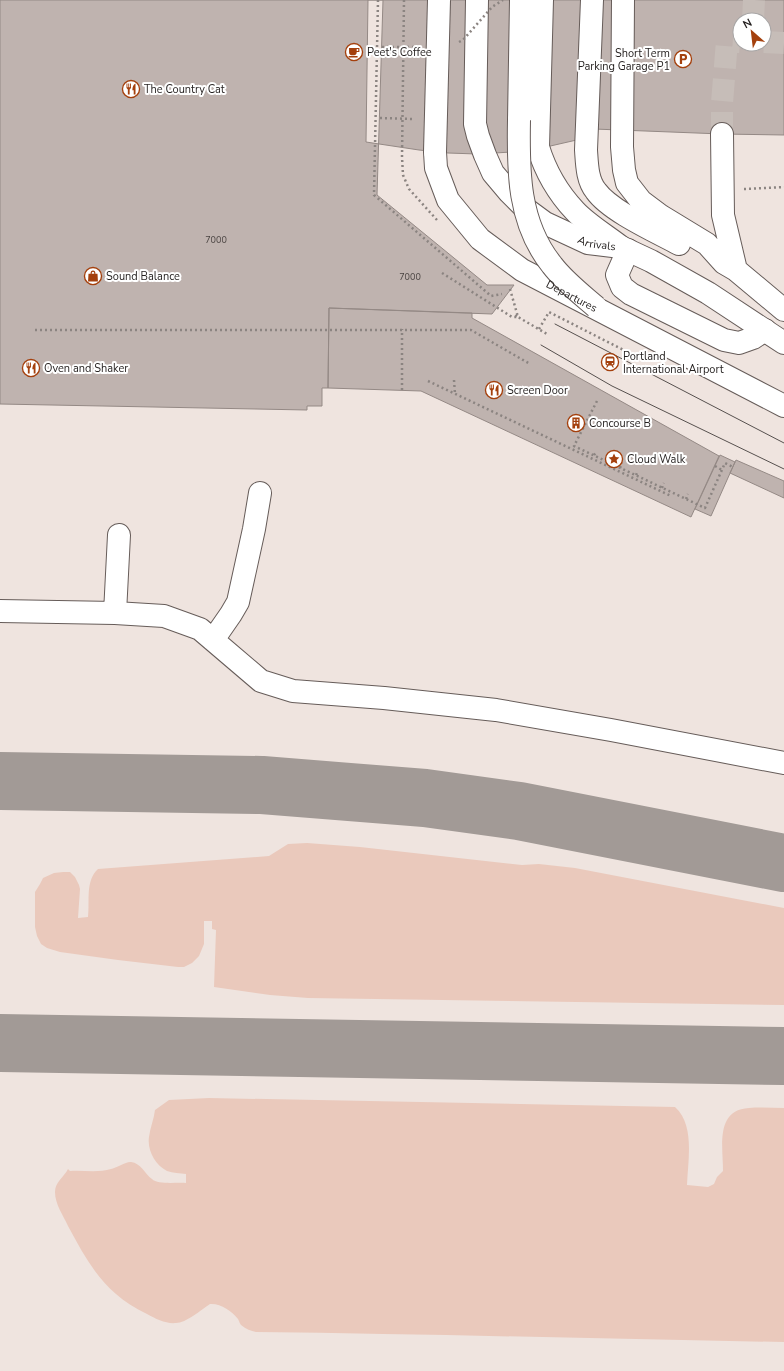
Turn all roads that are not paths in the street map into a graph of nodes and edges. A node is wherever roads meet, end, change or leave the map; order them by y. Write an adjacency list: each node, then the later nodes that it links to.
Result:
1 (439, 0): 10 (main road, Departures, bridge)
2 (477, 0): 8 (main road, Arrivals)
3 (521, 0): 10 (main road, Departures, bridge)
4 (542, 0): 8 (main road, Arrivals)
5 (592, 0): 9 (main road)
6 (623, 0): 9 (main road)
7 (722, 134): 9 (main road)
8 (624, 249): 12 (main road); 12 (main road)
9 (730, 266): 11 (main road)
10 (596, 307): 14 (main road)
11 (784, 310)
12 (765, 330): 13 (main road)
13 (784, 343)
14 (784, 406)
15 (260, 493): 19 (main road)
16 (118, 535): 18 (main road)
17 (0, 611): 18 (main road)
18 (115, 613): 19 (main road)
19 (213, 640): 20 (main road)
20 (784, 763)

